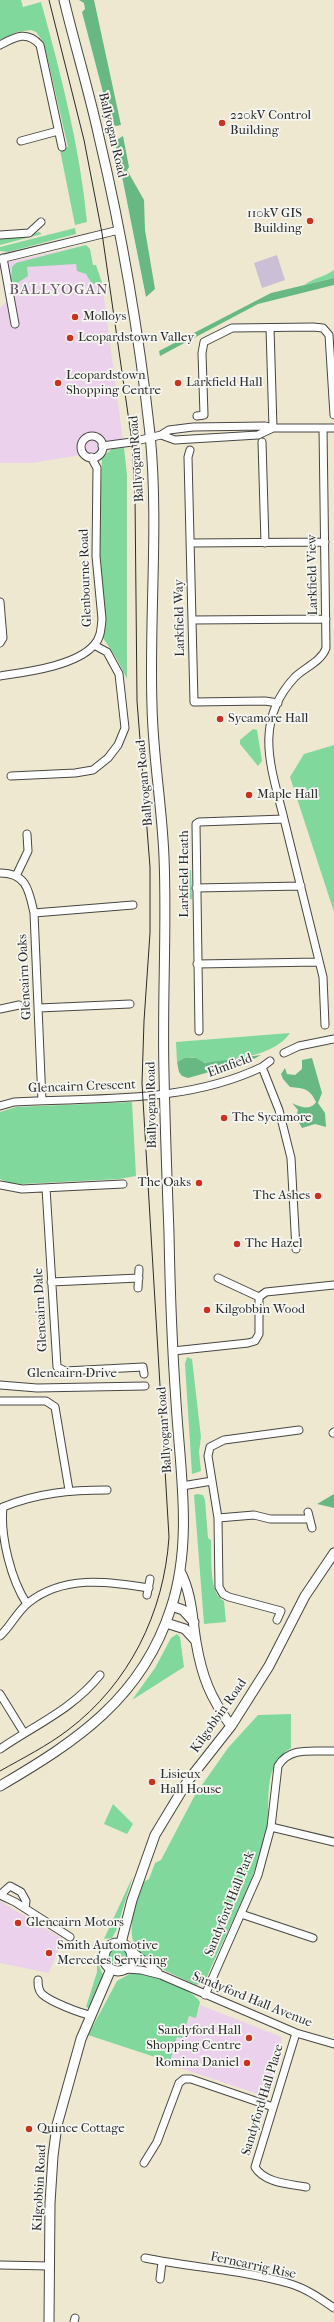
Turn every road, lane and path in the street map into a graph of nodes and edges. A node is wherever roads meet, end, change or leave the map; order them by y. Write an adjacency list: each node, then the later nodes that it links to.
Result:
1 (64, 0): 7 (street, Ballyogan Road)
2 (0, 45): 3 (street)
3 (58, 131): 4 (street); 5 (street)
4 (21, 141)
5 (62, 147)
6 (41, 222): 8 (street)
7 (119, 230): 9 (street); 18 (street, Ballyogan Road)
8 (0, 235)
9 (1, 259): 10 (street)
10 (15, 324)
11 (270, 328): 12 (street); 13 (street); 14 (street)
12 (334, 415)
13 (197, 416)
14 (273, 428): 15 (street); 17 (street); 17 (street)
15 (322, 428): 16 (street); 23 (street, Larkfield View)
16 (334, 428)
17 (161, 435): 18 (street)
18 (150, 437): 20 (street); 55 (street, Ballyogan Road)
19 (262, 442): 25 (street)
20 (102, 446): 22 (street); 22 (street, Glenbourne Road)
21 (190, 450): 24 (street, Larkfield Way)
22 (92, 457): 31 (street, Glenbourne Road)
23 (325, 542): 25 (street); 28 (street, Larkfield View)
24 (190, 543): 25 (street); 29 (street, Larkfield Way)
25 (265, 543)
26 (0, 602): 27 (street)
27 (0, 612): 30 (street)
28 (326, 618): 29 (street); 33 (street, Larkfield View)
29 (192, 620): 33 (street, Larkfield Way)
30 (0, 643)
31 (94, 645): 32 (street, Glenbourne Road); 34 (street)
32 (0, 676)
33 (278, 703): 35 (street)
34 (11, 776)
35 (284, 818): 39 (street); 40 (street, Larkfield Heath)
36 (27, 834): 38 (street)
37 (0, 874): 38 (street)
38 (16, 876): 42 (street, Glencairn Oaks)
39 (301, 886): 40 (street); 43 (street)
40 (196, 888): 44 (street, Larkfield Heath)
41 (133, 905): 42 (street)
42 (34, 913): 47 (street, Glencairn Oaks)
43 (319, 962): 44 (street); 49 (street)
44 (198, 964): 50 (street, Larkfield Heath)
45 (130, 1004): 47 (street)
46 (19, 1005): 48 (street)
47 (39, 1008): 56 (street, Glencairn Oaks)
48 (0, 1010)
49 (325, 1025)
50 (199, 1031)
51 (334, 1039): 52 (street)
52 (284, 1053)
53 (270, 1062): 54 (street)
54 (262, 1067): 55 (street, Elmfield); 61 (street, Elmfield)
55 (165, 1095): 56 (street, Glencairn Crescent); 69 (street, Ballyogan Road)
56 (42, 1100): 57 (street, Glencairn Crescent)
57 (0, 1106)
58 (123, 1184): 60 (street)
59 (0, 1185): 60 (street)
60 (46, 1188): 65 (street, Glencairn Dale)
61 (296, 1249)
62 (138, 1269): 63 (street)
63 (139, 1278): 65 (street); 67 (street)
64 (218, 1278): 68 (street)
65 (51, 1282): 70 (street, Glencairn Dale)
66 (334, 1285): 68 (street)
67 (138, 1288)
68 (259, 1297): 69 (street)
69 (173, 1351): 76 (street, Ballyogan Road)
70 (144, 1374)
71 (0, 1384): 72 (street, Glencairn Drive)
72 (145, 1386)
73 (0, 1401): 77 (street)
74 (299, 1430): 75 (street)
75 (212, 1481): 76 (street); 79 (street)
76 (182, 1486): 82 (street, Ballyogan Road)
77 (69, 1490): 78 (street); 84 (street)
78 (108, 1490)
79 (218, 1518): 80 (street); 86 (street)
80 (312, 1528)
81 (334, 1553): 93 (street, Kilgobbin Road)
82 (180, 1571): 85 (street, Ballyogan Road); 87 (street)
83 (150, 1578): 84 (street)
84 (27, 1604): 89 (street)
85 (172, 1606): 87 (street); 88 (street, Ballyogan Road)
86 (277, 1620)
87 (194, 1622): 90 (street)
88 (166, 1624): 90 (street); 97 (street, Ballyogan Road)
89 (0, 1636)
90 (196, 1642): 93 (street)
91 (100, 1675): 94 (street)
92 (0, 1694): 94 (street)
93 (230, 1726): 105 (street, Kilgobbin Road)
94 (24, 1733): 95 (street)
95 (0, 1749)
96 (334, 1751): 98 (street, Sandyford Hall Park)
97 (0, 1786)
98 (271, 1827): 99 (street); 102 (street, Sandyford Hall Park)
99 (334, 1842)
100 (0, 1895): 101 (street); 101 (street)
101 (25, 1908): 103 (street)
102 (241, 1914): 104 (street); 111 (street, Sandyford Hall Park)
103 (70, 1937)
104 (313, 1938)
105 (121, 1943): 106 (street); 107 (street)
106 (131, 1950): 108 (street); 109 (street, Sandyford Hall Avenue)
107 (111, 1969): 108 (street); 112 (street, Kilgobbin Road)
108 (126, 1969): 109 (street, Sandyford Hall Avenue)
109 (161, 1975): 111 (street, Sandyford Hall Avenue)
110 (38, 1980): 112 (street)
111 (205, 1995): 113 (street, Sandyford Hall Avenue)
112 (91, 2015): 121 (street, Kilgobbin Road)
113 (296, 2033): 114 (street, Sandyford Hall Avenue); 115 (street, Sandyford Hall Place)
114 (334, 2044)
115 (273, 2107): 116 (street); 117 (street, Sandyford Hall Place)
116 (144, 2163)
117 (306, 2187)
118 (146, 2258): 119 (street, Ferncarrig Rise)
119 (162, 2262): 122 (street); 123 (street, Ferncarrig Rise)
120 (0, 2265): 121 (street)
121 (50, 2266): 124 (street, Kilgobbin Road)
122 (160, 2279)
123 (334, 2308)
124 (49, 2322)

